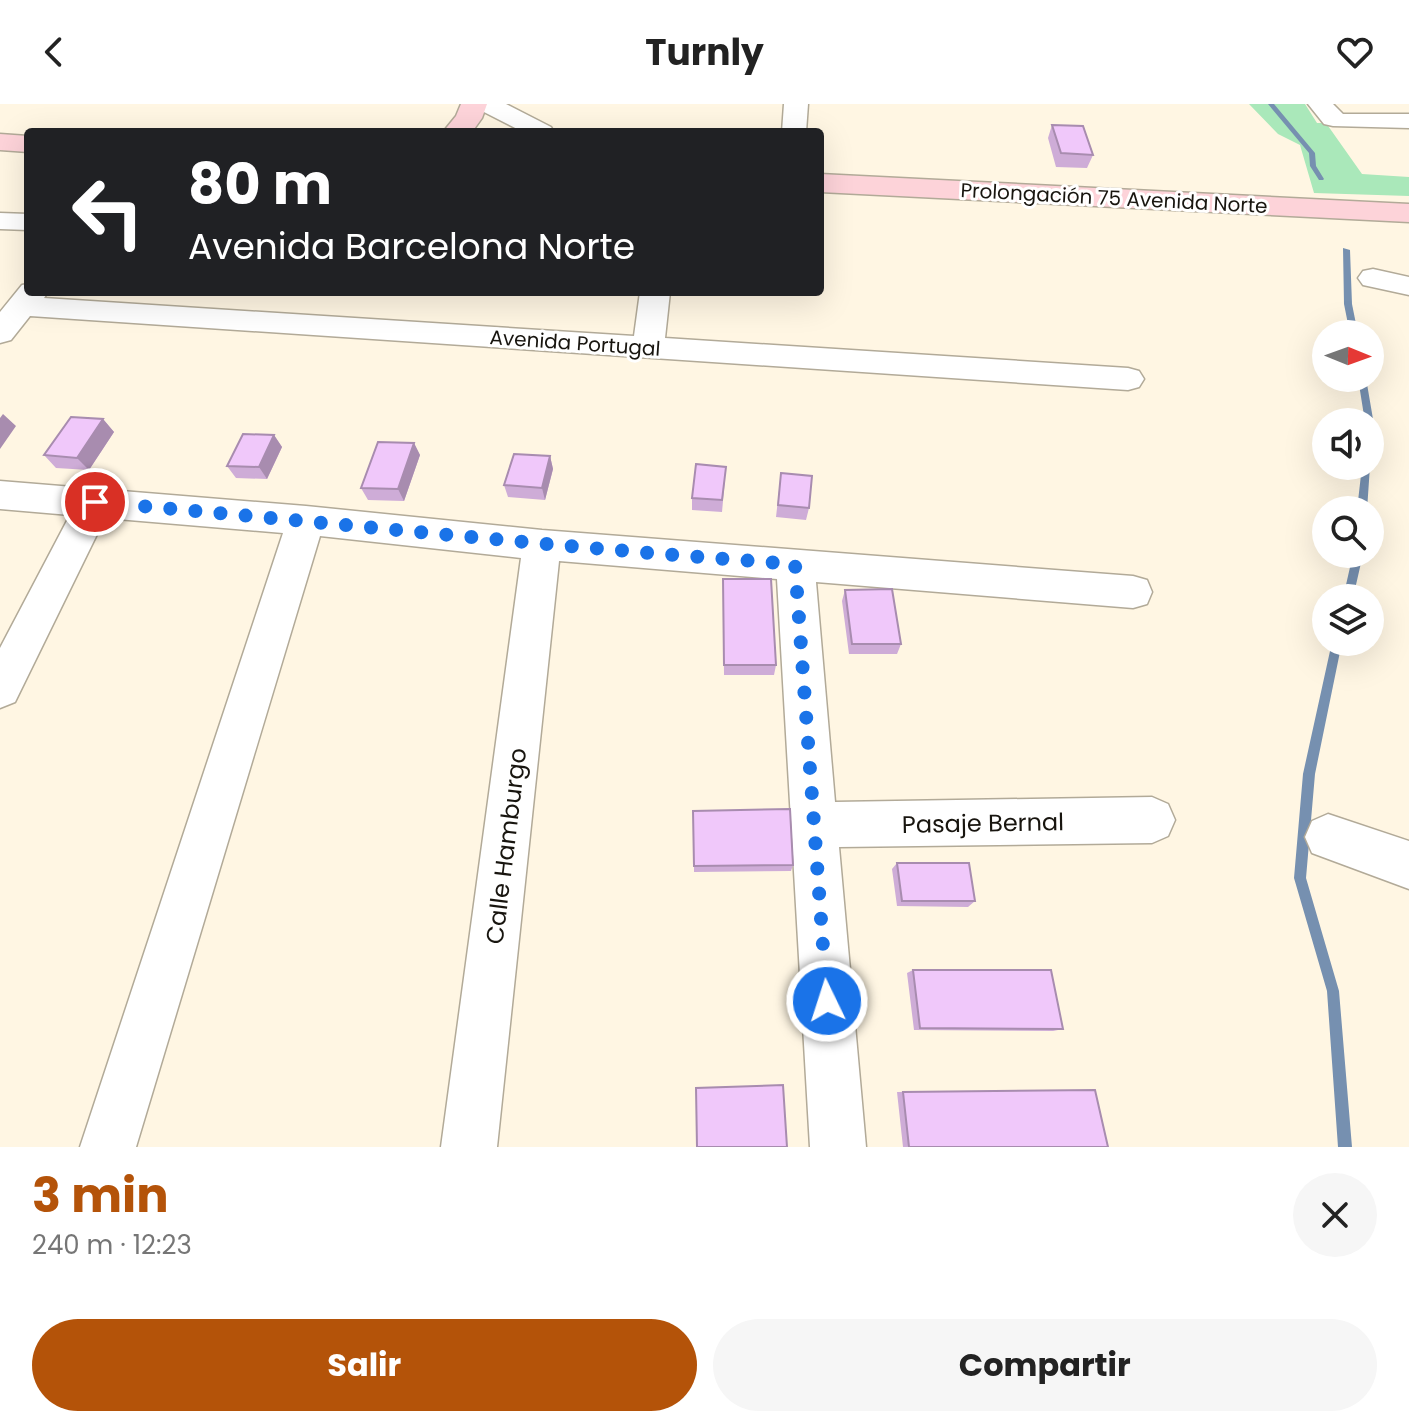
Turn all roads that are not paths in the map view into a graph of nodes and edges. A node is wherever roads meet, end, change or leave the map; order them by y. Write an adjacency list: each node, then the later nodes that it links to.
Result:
1 (474, 104): 6 (main road)
2 (487, 104): 7 (street)
3 (796, 104): 8 (street)
4 (1327, 111): 5 (street)
5 (1409, 121)
6 (460, 128)
7 (534, 128)
8 (794, 128)
9 (0, 142): 10 (main road)
10 (24, 144)
11 (824, 183): 12 (main road, Prolongación 75 Avenida Norte)
12 (1409, 213)
13 (0, 221): 14 (street)
14 (24, 222)
15 (1373, 278): 16 (street)
16 (1409, 286)
17 (654, 296): 20 (street)
18 (28, 299): 19 (street); 20 (street, Avenida Portugal)
19 (0, 333)
20 (648, 348): 21 (street, Avenida Portugal)
21 (1128, 379)
22 (0, 495): 23 (street)
23 (95, 502): 24 (street); 28 (street)
24 (306, 520): 25 (street); 33 (street)
25 (542, 545): 26 (street); 34 (street, Calle Hamburgo)
26 (795, 564): 27 (street); 30 (street)
27 (1133, 592)
28 (0, 689)
29 (1152, 820): 30 (street, Pasaje Bernal)
30 (814, 825): 35 (street)
31 (1328, 837): 32 (street)
32 (1409, 865)
33 (108, 1147)
34 (469, 1147)
35 (838, 1147)

